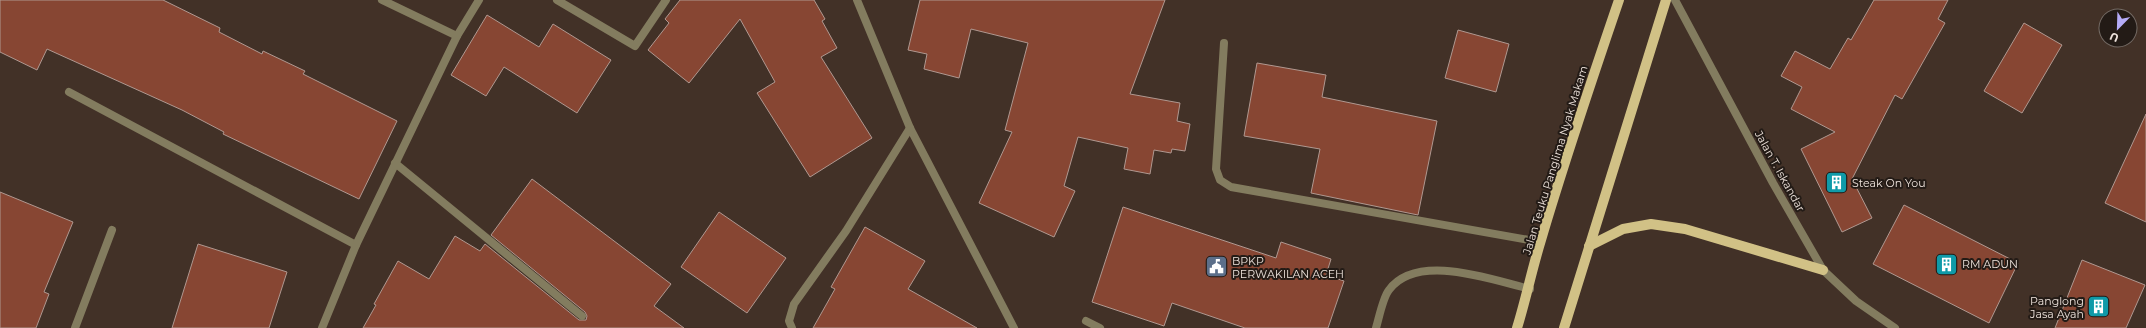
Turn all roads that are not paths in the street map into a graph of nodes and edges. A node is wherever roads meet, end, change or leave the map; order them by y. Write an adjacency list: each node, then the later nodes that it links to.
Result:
1 (382, 0): 9 (street)
2 (478, 0): 9 (street)
3 (557, 0): 4 (street)
4 (666, 0)
5 (857, 0): 12 (street)
6 (1620, 0): 15 (main road, Jalan Teuku Panglima Nyak Makam)
7 (1666, 0): 17 (main road)
8 (1675, 0): 18 (street, Jalan T. Iskandar)
9 (457, 36): 13 (street)
10 (1224, 43): 15 (street)
11 (69, 92): 16 (street)
12 (910, 128): 24 (street); 25 (street)
13 (396, 163): 16 (street); 20 (street)
14 (112, 230): 22 (street)
15 (1540, 242): 19 (main road, Jalan Teuku Panglima Nyak Makam)
16 (356, 245): 23 (street)
17 (1589, 246): 18 (main road); 29 (main road)
18 (1823, 270): 30 (street, Jalan T. Iskandar)
19 (1530, 288): 27 (street); 28 (main road, Jalan Teuku Panglima Nyak Makam)
20 (582, 316)
21 (1086, 321): 26 (street)
22 (75, 328)
23 (322, 328)
24 (792, 328)
25 (1014, 328)
26 (1100, 328)
27 (1376, 328)
28 (1517, 328)
29 (1564, 328)
30 (1895, 328)

